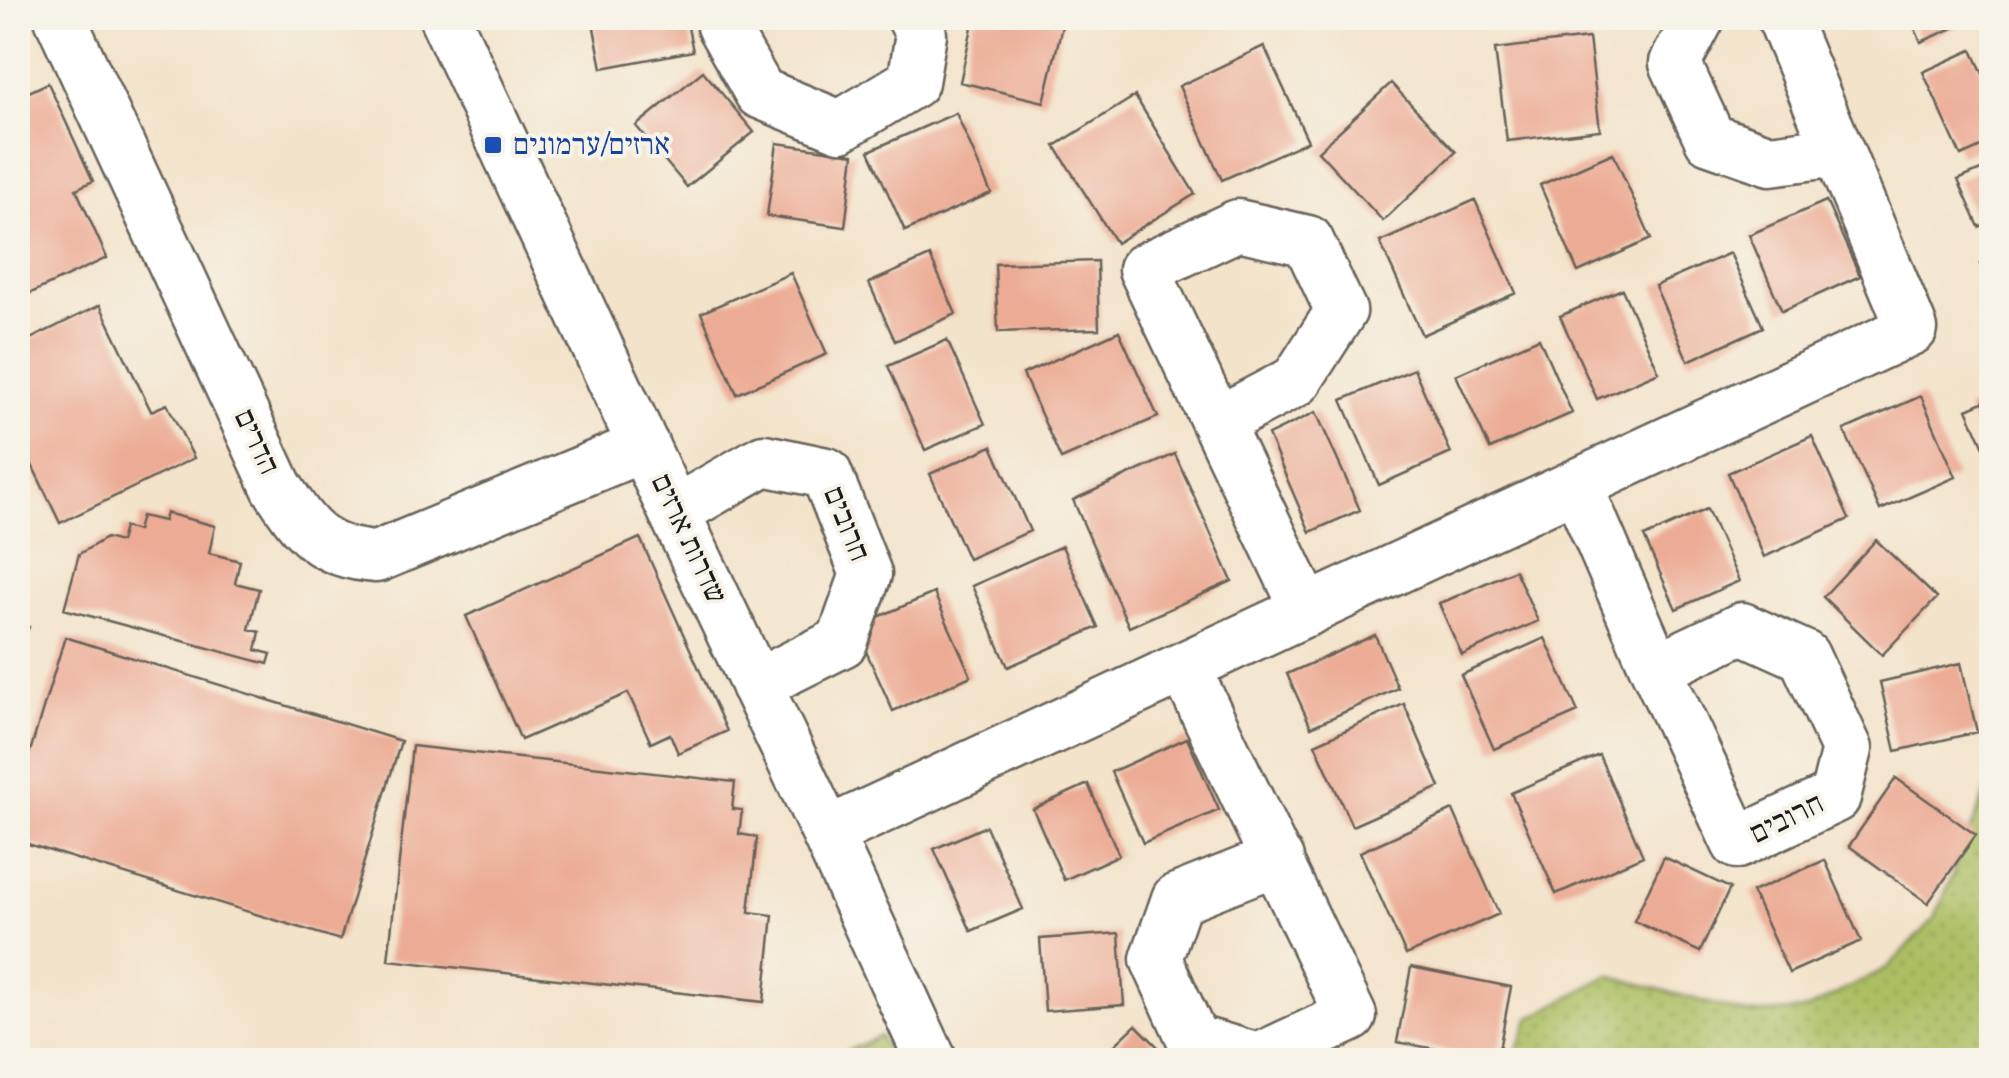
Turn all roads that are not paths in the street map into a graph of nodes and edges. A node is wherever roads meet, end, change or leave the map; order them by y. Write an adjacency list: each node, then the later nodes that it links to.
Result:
1 (60, 18): 9 (street, הדרים)
2 (445, 18): 9 (street, שדרות ארזים)
3 (725, 18): 4 (street)
4 (913, 18)
5 (1700, 18): 7 (street)
6 (1784, 18): 7 (street)
7 (1838, 151): 10 (street)
8 (1218, 422): 12 (street)
9 (644, 446): 11 (street, שדרות ארזים)
10 (1578, 486): 12 (street); 14 (street)
11 (674, 512): 15 (street, שדרות ארזים); 15 (street, חרובים)
12 (1307, 611): 13 (street)
13 (1184, 668): 16 (street); 17 (street)
14 (1656, 669)
15 (756, 685): 16 (street, שדרות ארזים)
16 (827, 833): 18 (street, שדרות ארזים)
17 (1278, 859)
18 (931, 1060)

